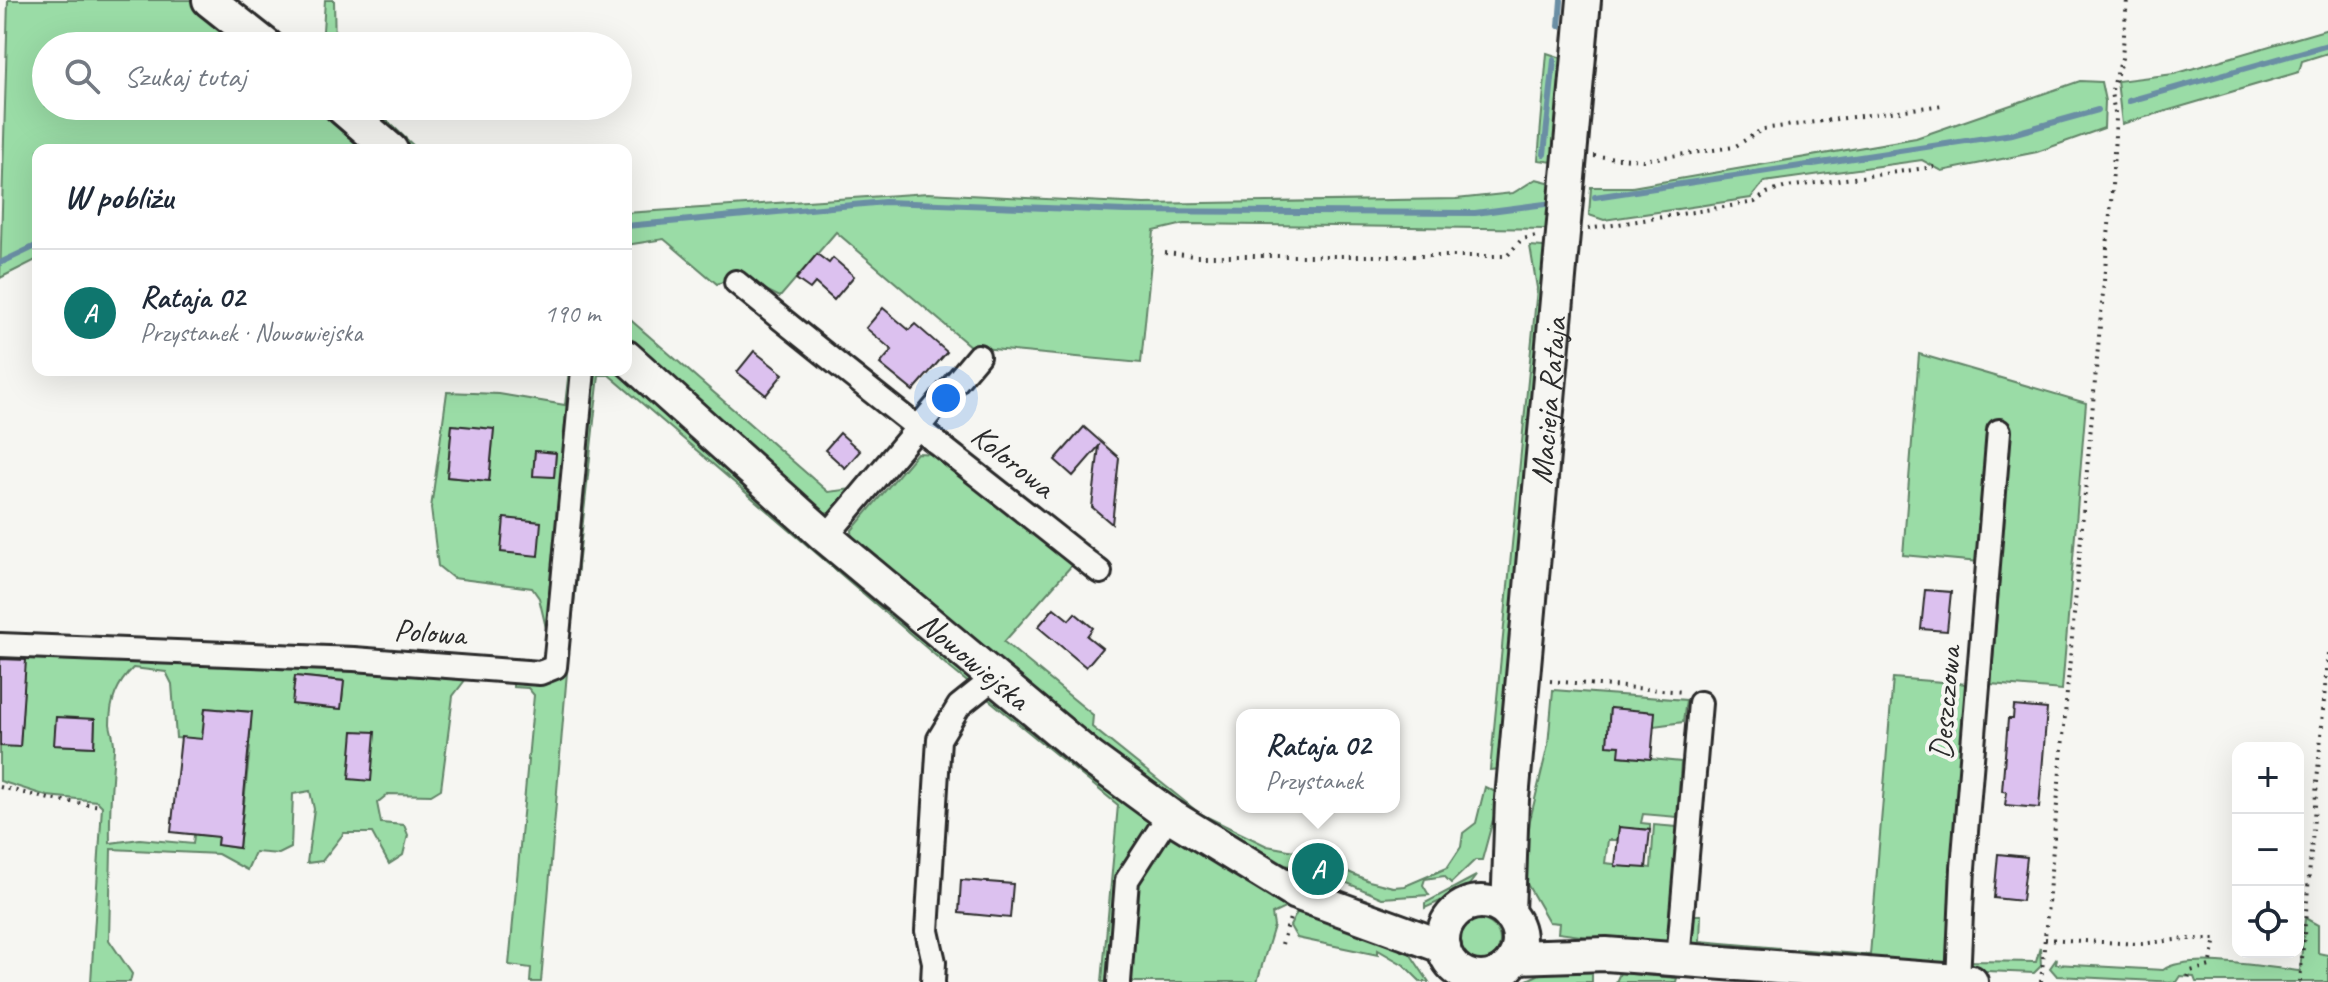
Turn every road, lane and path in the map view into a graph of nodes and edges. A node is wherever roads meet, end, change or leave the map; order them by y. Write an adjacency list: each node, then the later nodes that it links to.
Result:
1 (209, 0): 4 (street)
2 (1584, 0): 8 (street, Macieja Rataja)
3 (2127, 0): 30 (path)
4 (249, 32)
5 (1943, 105): 8 (path)
6 (356, 120): 7 (street)
7 (384, 144)
8 (1570, 153): 23 (street, Macieja Rataja)
9 (736, 282): 13 (street, Kolorowa)
10 (978, 356): 13 (street)
11 (632, 362): 15 (street, Nowowiejska)
12 (582, 376): 17 (street, Polowa)
13 (918, 429): 15 (street); 16 (street, Kolorowa)
14 (1999, 431): 37 (street, Deszczowa)
15 (826, 537): 19 (street, Nowowiejska)
16 (1100, 572)
17 (0, 645)
18 (2328, 653): 42 (path)
19 (994, 678): 25 (street, Nowowiejska); 38 (street)
20 (1550, 681): 21 (path)
21 (1700, 703): 33 (street)
22 (0, 787): 24 (path)
23 (1512, 799): 26 (street, Macieja Rataja); 29 (street, Macieja Rataja)
24 (102, 806)
25 (1169, 815): 28 (street, Nowowiejska); 39 (street)
26 (1461, 909): 28 (street, Nowowiejska); 29 (street); 34 (street)
27 (1292, 912): 31 (path)
28 (1354, 916): 34 (street, Nowowiejska)
29 (1512, 919): 32 (street); 35 (street)
30 (2045, 939): 36 (path); 41 (path)
31 (1282, 944)
32 (1606, 954): 33 (street); 35 (street)
33 (1678, 961): 37 (street)
34 (1451, 965): 35 (street)
35 (1499, 972)
36 (2188, 977)
37 (1958, 981): 40 (street)
38 (933, 982)
39 (1119, 982)
40 (1971, 982)
41 (2041, 982)
42 (2300, 982)

